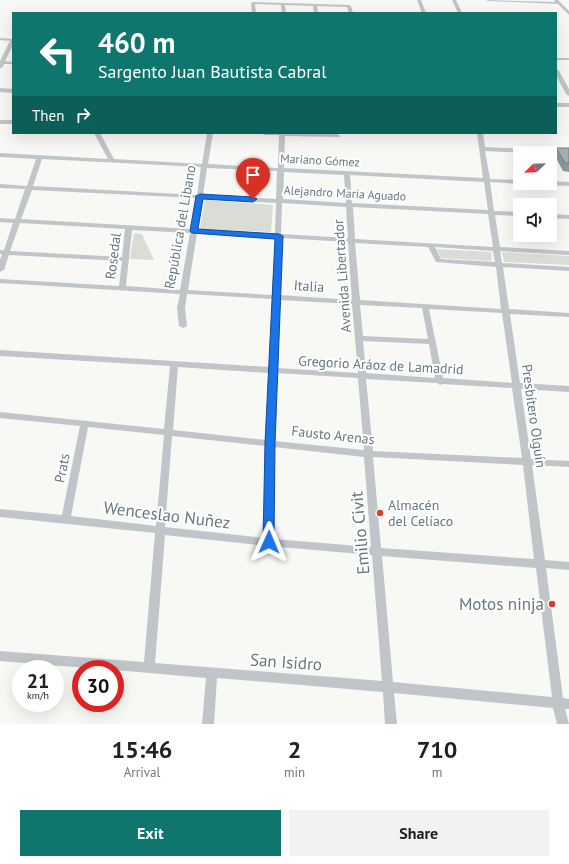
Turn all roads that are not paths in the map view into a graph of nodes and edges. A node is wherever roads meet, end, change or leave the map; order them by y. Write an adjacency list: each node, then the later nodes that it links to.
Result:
1 (419, 0): 11 (street)
2 (454, 0): 12 (street)
3 (488, 0): 4 (street)
4 (557, 1): 13 (street)
5 (283, 4): 6 (street); 7 (street); 8 (street)
6 (315, 5): 9 (street); 10 (street)
7 (254, 12)
8 (284, 12)
9 (316, 12)
10 (351, 12)
11 (424, 12)
12 (460, 12)
13 (569, 14)
14 (0, 40): 15 (street)
15 (12, 40)
16 (12, 42): 20 (street)
17 (557, 59): 18 (street)
18 (569, 59)
19 (12, 63): 20 (street)
20 (1, 64)
21 (557, 74): 23 (street)
22 (557, 88): 23 (street)
23 (566, 88): 26 (street)
24 (0, 90): 25 (street)
25 (12, 91)
26 (569, 94)
27 (557, 104): 28 (street)
28 (569, 105)
29 (0, 122): 30 (street)
30 (12, 122)
31 (98, 134): 40 (street)
32 (210, 134): 41 (street, República del Libano)
33 (282, 134): 35 (street); 42 (street)
34 (480, 134): 36 (street, Presbítero Olguín)
35 (337, 136)
36 (482, 148): 37 (street); 44 (street, Presbítero Olguín)
37 (569, 153)
38 (0, 154): 39 (street, Mariano Gómez)
39 (40, 156): 40 (street, Mariano Gómez); 49 (street)
40 (112, 160): 41 (street, Mariano Gómez)
41 (205, 166): 42 (street, Mariano Gómez); 50 (street, República del Libano)
42 (281, 169): 43 (street, Mariano Gómez); 51 (street)
43 (348, 173): 44 (street, Mariano Gómez); 52 (street, Avenida Libertador)
44 (487, 180): 45 (street, Mariano Gómez); 53 (street, Presbítero Olguín)
45 (513, 182)
46 (557, 183): 47 (street)
47 (569, 184)
48 (0, 186): 49 (street, Alejandro María Aguado)
49 (29, 187): 50 (street, Alejandro María Aguado); 58 (street)
50 (200, 196): 51 (street, Alejandro María Aguado); 60 (street, República del Libano)
51 (280, 201): 52 (street, Alejandro María Aguado); 61 (street)
52 (350, 205): 53 (street, Alejandro María Aguado); 62 (street, Avenida Libertador)
53 (491, 213): 54 (street, Alejandro María Aguado); 64 (street, Presbítero Olguín)
54 (513, 214)
55 (557, 216): 56 (street)
56 (569, 217)
57 (0, 220): 58 (street)
58 (16, 221): 59 (street); 65 (street)
59 (129, 227): 60 (street); 67 (street, Rosedal)
60 (194, 231): 61 (street); 73 (street, República del Libano)
61 (279, 236): 62 (street); 74 (street)
62 (352, 240): 63 (street); 75 (street, Avenida Libertador)
63 (431, 246): 64 (street); 68 (street)
64 (496, 249): 66 (street); 68 (street, Presbítero Olguín)
65 (3, 252): 67 (street); 70 (street)
66 (569, 253)
67 (125, 259): 72 (street, Rosedal)
68 (498, 265): 69 (street); 77 (street, Presbítero Olguín)
69 (569, 269)
70 (0, 270)
71 (0, 281): 72 (street, Italia)
72 (122, 287): 73 (street, Italia)
73 (184, 291): 74 (street, Italia); 79 (street, República del Libano)
74 (276, 296): 75 (street, Italia); 84 (street)
75 (356, 302): 76 (street, Italia); 80 (street, Avenida Libertador)
76 (424, 306): 77 (street, Italia); 81 (street)
77 (504, 311): 78 (street, Italia); 87 (street, Presbítero Olguín)
78 (569, 315)
79 (183, 326)
80 (359, 338): 81 (street); 85 (street, Avenida Libertador)
81 (432, 342): 86 (street)
82 (0, 353): 83 (street, Gregorio Aráoz de Lamadrid)
83 (174, 364): 84 (street, Gregorio Aráoz de Lamadrid); 91 (street)
84 (274, 371): 85 (street, Gregorio Aráoz de Lamadrid); 92 (street)
85 (363, 377): 86 (street, Gregorio Aráoz de Lamadrid); 93 (street, Emilio Civit)
86 (440, 382): 87 (street, Gregorio Aráoz de Lamadrid)
87 (515, 386): 88 (street, Gregorio Aráoz de Lamadrid); 94 (street, Presbítero Olguín)
88 (569, 389)
89 (0, 415): 90 (street, Fausto Arenas)
90 (85, 423): 91 (street, Fausto Arenas); 97 (street, Prats)
91 (168, 431): 92 (street, Fausto Arenas); 98 (street)
92 (270, 443): 93 (street, Fausto Arenas); 99 (street)
93 (370, 454): 94 (street, Fausto Arenas); 100 (street, Emilio Civit)
94 (527, 462): 95 (street, Fausto Arenas); 101 (street, Presbítero Olguín)
95 (569, 464)
96 (0, 513): 97 (street, Wenceslao Nuñez)
97 (66, 519): 98 (street, Wenceslao Nuñez)
98 (159, 530): 99 (street, Wenceslao Nuñez); 104 (street)
99 (269, 542): 100 (street, Wenceslao Nuñez)
100 (378, 552): 101 (street, Wenceslao Nuñez); 106 (street, Emilio Civit)
101 (540, 564): 102 (street, Wenceslao Nuñez); 107 (street, Presbítero Olguín)
102 (569, 566)
103 (0, 656): 104 (street, San Isidro)
104 (149, 668): 105 (street, San Isidro)
105 (212, 673): 106 (street, San Isidro); 108 (street)
106 (388, 687): 107 (street, San Isidro); 109 (street, Emilio Civit)
107 (564, 703): 110 (street, Presbítero Olguín)
108 (208, 724)
109 (391, 724)
110 (563, 724)

